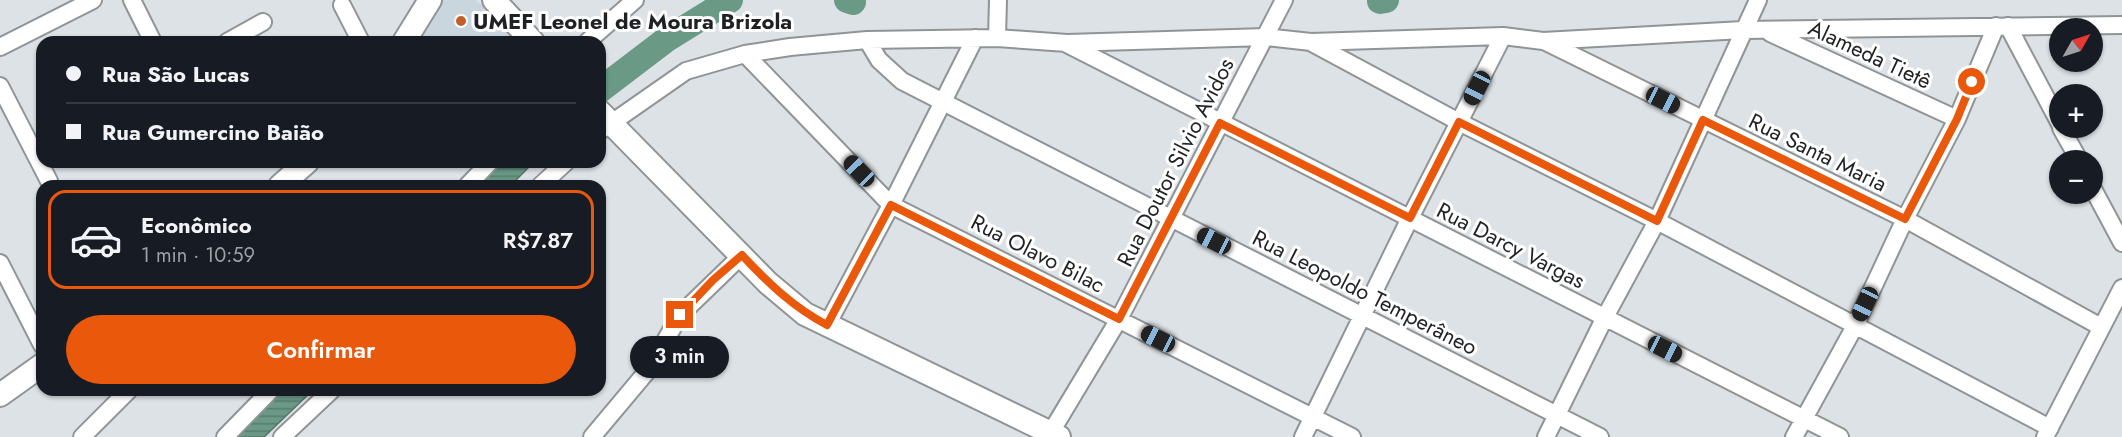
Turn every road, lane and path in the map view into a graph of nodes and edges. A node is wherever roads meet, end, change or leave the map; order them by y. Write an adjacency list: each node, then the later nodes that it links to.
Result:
1 (93, 0): 29 (street)
2 (132, 0): 15 (street)
3 (430, 0): 18 (street)
4 (494, 0): 19 (street)
5 (635, 0): 20 (street)
6 (998, 0): 24 (street)
7 (1284, 0): 22 (street, Rua Doutor Silvio Avidos)
8 (342, 5): 17 (street)
9 (1755, 5): 13 (street)
10 (263, 22): 16 (street)
11 (2122, 25): 12 (street)
12 (2002, 26): 14 (street); 33 (street); 35 (street)
13 (1743, 30): 14 (street); 26 (street); 36 (street)
14 (1765, 30): 35 (street, Alameda Tietê)
15 (150, 36)
16 (238, 36)
17 (358, 36)
18 (408, 36)
19 (527, 36)
20 (594, 36)
21 (1503, 36): 26 (street); 27 (street); 37 (street)
22 (1266, 37): 27 (street); 28 (street); 38 (street, Rua Doutor Silvio Avidos)
23 (975, 38): 24 (street); 25 (street); 32 (street)
24 (998, 38): 28 (street)
25 (867, 40): 30 (street); 32 (street, Rua Leopoldo Temperâneo)
26 (1543, 41): 36 (street, Rua Santa Maria)
27 (1311, 42): 37 (street)
28 (1066, 43): 38 (street, Rua Darcy Vargas)
29 (0, 47)
30 (745, 54): 34 (street); 48 (street, Rua Olavo Bilac)
31 (0, 86): 40 (street)
32 (942, 102): 48 (street); 51 (street, Rua Leopoldo Temperâneo)
33 (2049, 107)
34 (606, 119)
35 (1957, 119): 50 (street)
36 (1703, 120): 50 (street, Rua Santa Maria); 52 (street)
37 (1459, 122): 49 (street); 52 (street)
38 (1220, 123): 49 (street, Rua Darcy Vargas); 51 (street, Rua Doutor Silvio Avidos)
39 (606, 124): 54 (street)
40 (36, 156)
41 (300, 168): 44 (street)
42 (484, 168): 45 (street)
43 (560, 168): 46 (street)
44 (287, 180)
45 (472, 180)
46 (546, 180)
47 (2101, 204): 53 (street)
48 (891, 205): 58 (street, Rua Olavo Bilac); 60 (street)
49 (1410, 218): 57 (street); 59 (street, Rua Darcy Vargas)
50 (1905, 219): 61 (street); 62 (street, Rua Santa Maria)
51 (1171, 220): 57 (street, Rua Leopoldo Temperâneo); 58 (street, Rua Doutor Silvio Avidos)
52 (1657, 221): 59 (street); 61 (street)
53 (2122, 243)
54 (742, 255): 60 (street); 77 (street)
55 (0, 263): 63 (street)
56 (2122, 288): 62 (street)
57 (1364, 316): 69 (street, Rua Leopoldo Temperâneo); 70 (street)
58 (1119, 319): 70 (street, Rua Olavo Bilac); 73 (street, Rua Doutor Silvio Avidos)
59 (1604, 319): 69 (street); 71 (street, Rua Darcy Vargas)
60 (827, 325): 73 (street)
61 (1855, 326): 71 (street); 72 (street)
62 (2101, 327): 72 (street)
63 (36, 333)
64 (36, 369): 65 (street)
65 (0, 395)
66 (123, 396): 74 (street)
67 (265, 396): 75 (street)
68 (326, 396): 76 (street)
69 (1557, 416): 80 (street); 81 (street, Rua Leopoldo Temperâneo)
70 (1313, 418): 78 (street); 79 (street, Rua Olavo Bilac)
71 (1805, 420): 82 (street); 83 (street, Rua Darcy Vargas)
72 (2047, 433)
73 (1052, 436)
74 (82, 437)
75 (225, 437)
76 (282, 437)
77 (592, 437)
78 (1303, 437)
79 (1352, 437)
80 (1546, 437)
81 (1600, 437)
82 (1794, 437)
83 (1840, 437)

